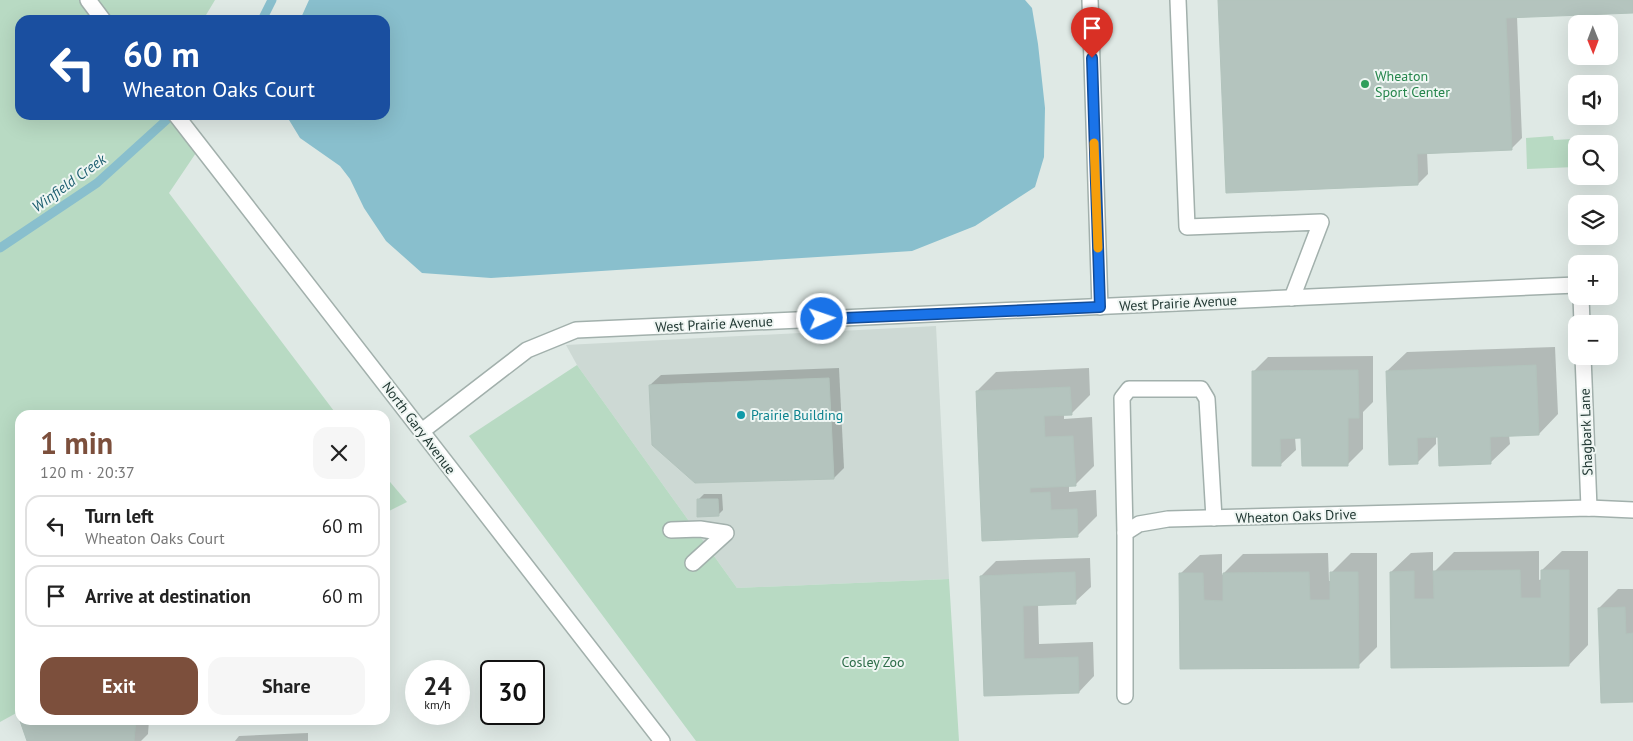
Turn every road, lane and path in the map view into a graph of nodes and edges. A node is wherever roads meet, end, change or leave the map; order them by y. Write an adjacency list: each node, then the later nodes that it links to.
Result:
1 (88, 0): 4 (street)
2 (1090, 0): 8 (street)
3 (1178, 0): 7 (street)
4 (99, 15)
5 (180, 120): 10 (street, North Gary Avenue)
6 (1568, 285): 7 (street, West Prairie Avenue)
7 (1292, 298): 8 (street, West Prairie Avenue)
8 (1100, 307): 10 (street, West Prairie Avenue)
9 (1583, 365): 11 (street, Shagbark Lane)
10 (422, 430): 18 (street, North Gary Avenue)
11 (1589, 508): 12 (street, Wheaton Oaks Drive); 13 (street, Wheaton Oaks Drive)
12 (1633, 510)
13 (1214, 518): 15 (street, Wheaton Oaks Drive); 15 (street)
14 (671, 530): 16 (street)
15 (1125, 533): 17 (street)
16 (693, 563)
17 (1124, 696)
18 (662, 741)

